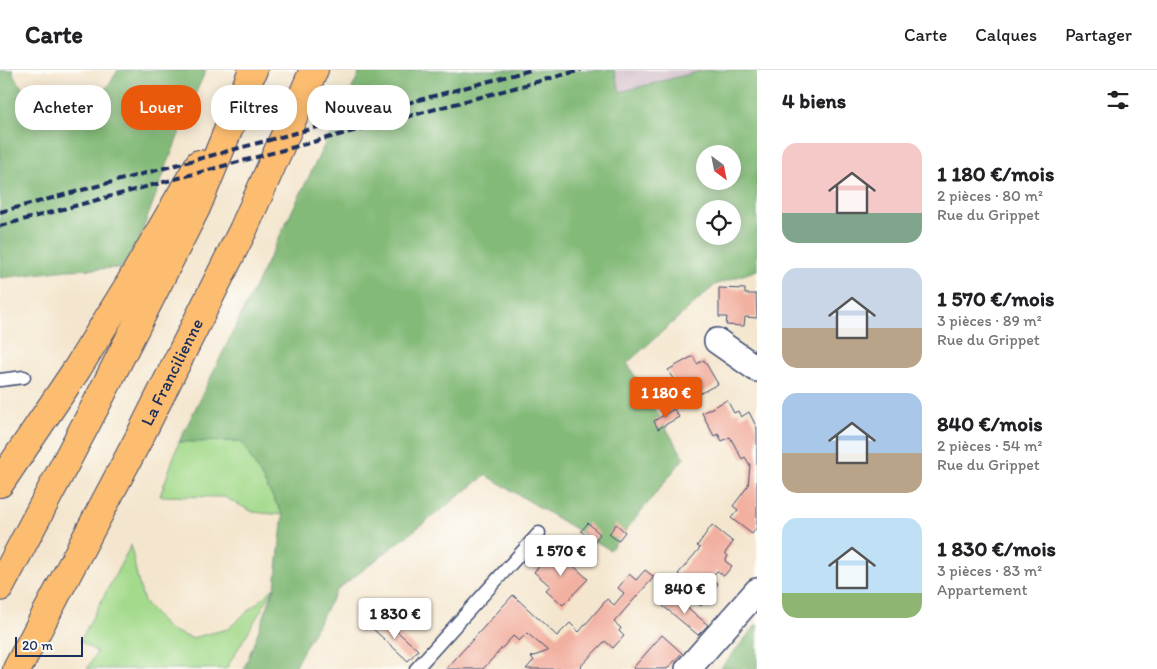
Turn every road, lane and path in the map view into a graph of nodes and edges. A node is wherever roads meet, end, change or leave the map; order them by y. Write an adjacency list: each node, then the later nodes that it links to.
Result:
1 (314, 70): 11 (highway, La Francilienne)
2 (249, 79): 7 (highway); 9 (highway)
3 (717, 341): 4 (street)
4 (757, 369)
5 (24, 377): 6 (lane)
6 (0, 380)
7 (0, 483)
8 (539, 532): 12 (lane)
9 (0, 587)
10 (757, 591): 13 (street)
11 (17, 669)
12 (416, 669)
13 (688, 669)

